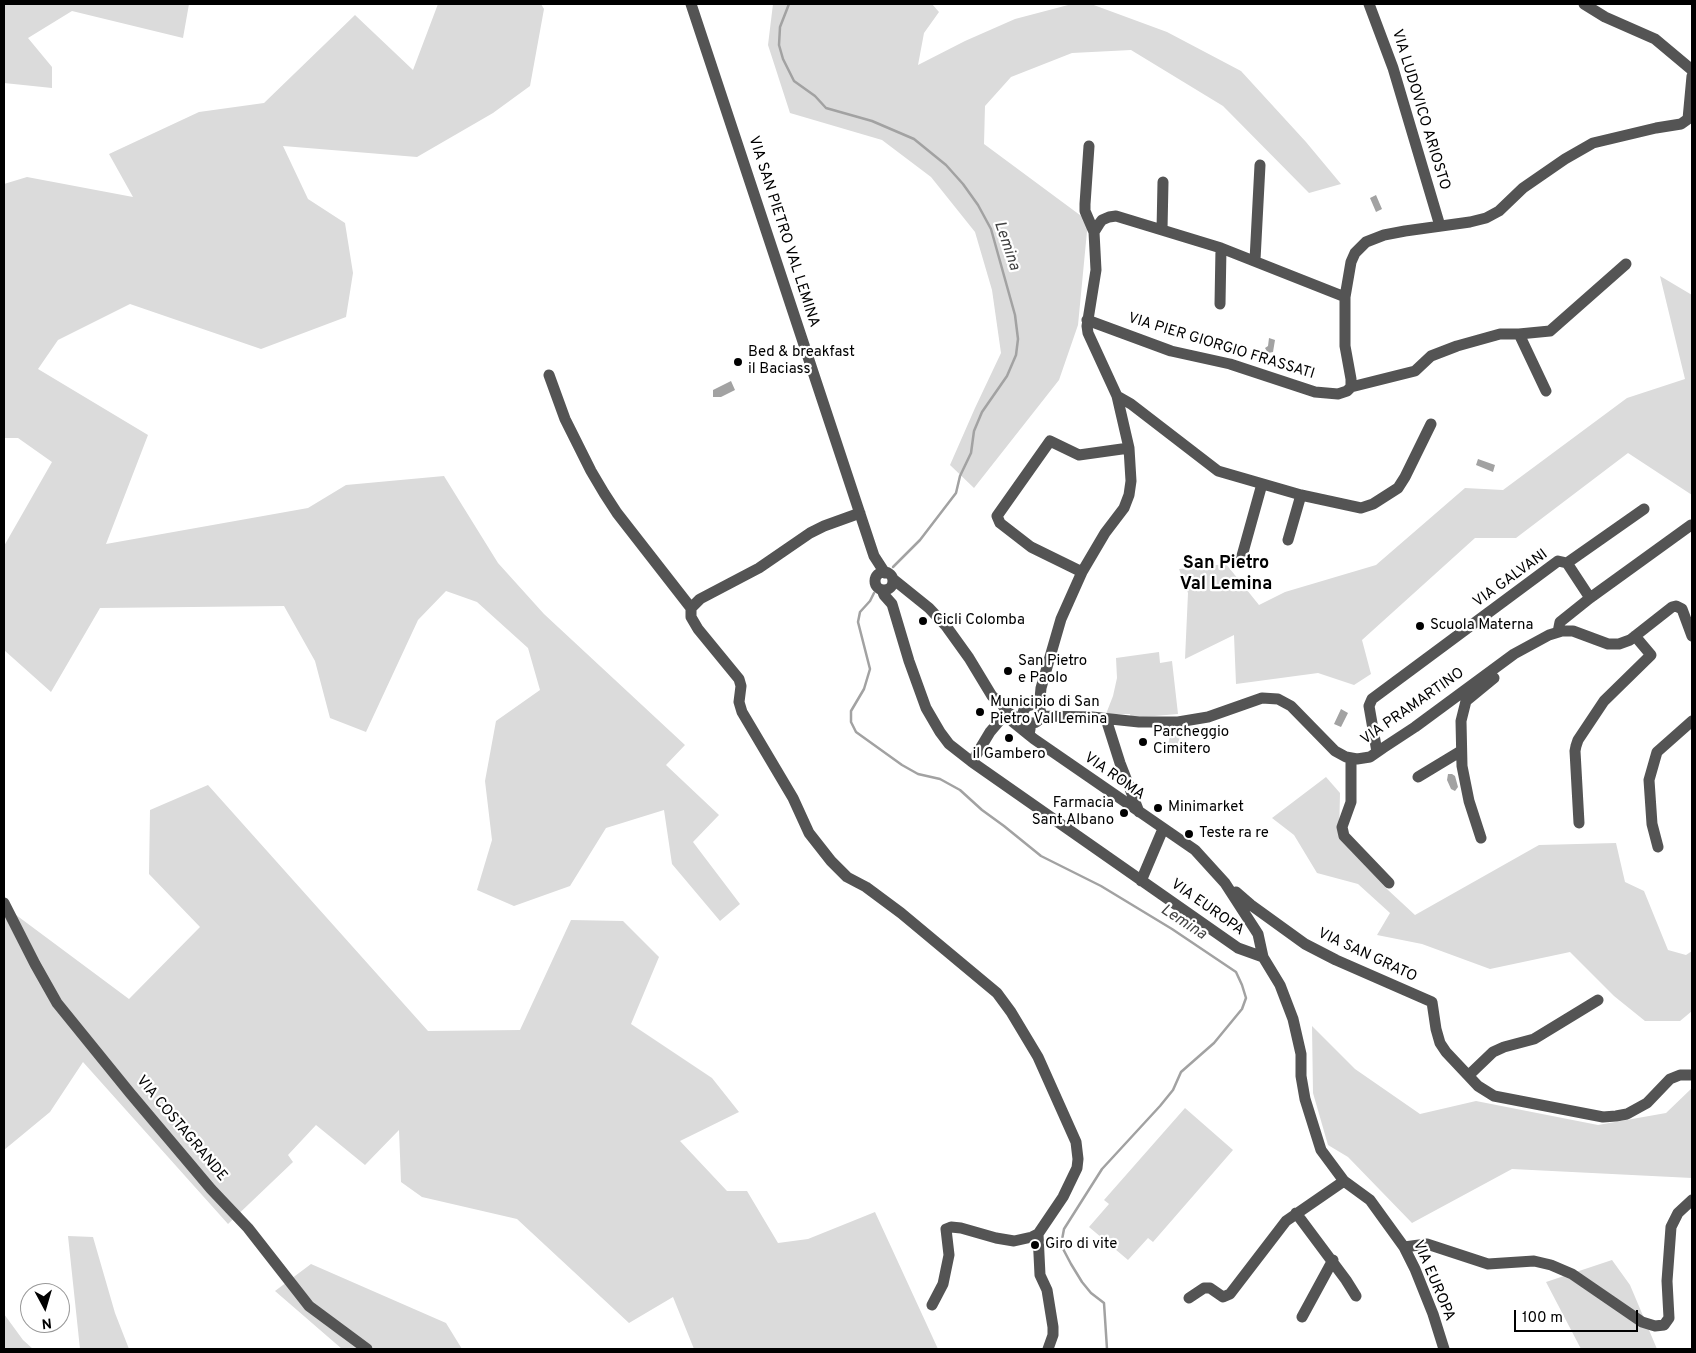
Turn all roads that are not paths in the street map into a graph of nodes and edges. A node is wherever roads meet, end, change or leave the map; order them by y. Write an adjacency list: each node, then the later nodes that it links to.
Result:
1 (691, 4): 28 (street, VIA SAN PIETRO VAL LEMINA)
2 (1369, 4): 9 (street, VIA LUDOVICO ARIOSTO)
3 (1584, 4): 4 (street)
4 (1692, 70)
5 (1692, 76): 9 (street)
6 (1089, 146): 11 (street)
7 (1260, 165): 13 (street)
8 (1163, 182): 10 (street)
9 (1440, 226): 15 (street)
10 (1162, 230): 11 (street); 12 (street)
11 (1094, 232): 17 (street)
12 (1221, 248): 13 (street); 16 (street)
13 (1255, 260): 15 (street)
14 (1626, 264): 18 (street, VIA PIER GIORGIO FRASSATI)
15 (1345, 297): 20 (street)
16 (1220, 304)
17 (1087, 320): 20 (street, VIA PIER GIORGIO FRASSATI); 22 (street)
18 (1519, 334): 20 (street, VIA PIER GIORGIO FRASSATI); 21 (street)
19 (549, 375): 36 (street)
20 (1351, 387)
21 (1546, 391)
22 (1117, 396): 24 (street); 25 (street)
23 (1431, 424): 26 (street)
24 (1129, 448): 33 (street); 33 (street)
25 (1262, 484): 26 (street); 31 (street)
26 (1301, 495): 30 (street)
27 (1644, 509): 32 (street)
28 (860, 513): 34 (street, VIA SAN PIETRO VAL LEMINA); 36 (street)
29 (1691, 525): 35 (street)
30 (1288, 540)
31 (1240, 563)
32 (1567, 563): 35 (street); 47 (street, VIA GALVANI)
33 (1082, 572): 42 (street)
34 (887, 582): 41 (street); 49 (street, VIA EUROPA)
35 (1590, 598): 37 (street)
36 (691, 608): 67 (street)
37 (1558, 632): 38 (street, VIA PRAMARTINO); 40 (street, VIA PRAMARTINO)
38 (1635, 636): 39 (street, VIA PRAMARTINO); 52 (street)
39 (1692, 636)
40 (1514, 654): 46 (street); 47 (street, VIA PRAMARTINO)
41 (1004, 708): 42 (street, VIA PRAMARTINO); 45 (street, VIA ROMA); 49 (street)
42 (1032, 713): 43 (street, VIA PRAMARTINO); 45 (street)
43 (1106, 719): 48 (street, VIA PRAMARTINO); 51 (street)
44 (1692, 721): 55 (street)
45 (1031, 737): 51 (street, VIA ROMA)
46 (1461, 751): 50 (street); 54 (street)
47 (1377, 752): 48 (street, VIA PRAMARTINO)
48 (1351, 759): 58 (street)
49 (972, 762): 56 (street, VIA EUROPA)
50 (1418, 777)
51 (1139, 812): 53 (street, VIA ROMA)
52 (1579, 824)
53 (1163, 829): 56 (street); 57 (street, VIA ROMA)
54 (1481, 838)
55 (1658, 847)
56 (1141, 881): 60 (street, VIA EUROPA)
57 (1225, 883): 60 (street, VIA ROMA); 62 (street, VIA SAN GRATO)
58 (1389, 883)
59 (4, 903): 74 (street, VIA COSTAGRANDE)
60 (1263, 957): 64 (street, VIA EUROPA)
61 (1598, 1000): 62 (street)
62 (1469, 1074): 63 (street, VIA SAN GRATO)
63 (1692, 1075)
64 (1344, 1181): 66 (street); 68 (street, VIA EUROPA)
65 (1692, 1200): 68 (street)
66 (1296, 1213): 69 (street); 71 (street)
67 (1038, 1234): 72 (street); 75 (street)
68 (1404, 1247): 76 (street, VIA EUROPA)
69 (1333, 1260): 70 (street); 73 (street)
70 (1356, 1296)
71 (1189, 1298)
72 (932, 1305)
73 (1302, 1317)
74 (367, 1349)
75 (1048, 1349)
76 (1444, 1349)

